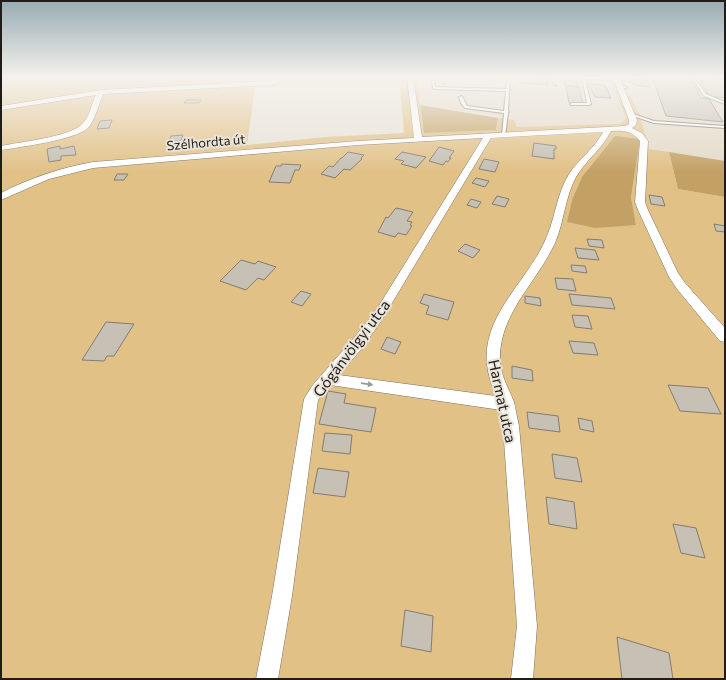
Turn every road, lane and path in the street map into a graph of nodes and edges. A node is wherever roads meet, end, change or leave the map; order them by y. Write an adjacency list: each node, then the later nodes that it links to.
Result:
1 (93, 109): 14 (street)
2 (414, 109): 13 (street)
3 (480, 109): 6 (lane)
4 (507, 109): 6 (lane)
5 (629, 109): 7 (street)
6 (507, 112): 11 (lane)
7 (631, 114): 8 (lane); 9 (street)
8 (725, 127)
9 (626, 128): 10 (street, Szélhordta út); 16 (street)
10 (608, 130): 11 (street, Szélhordta út); 18 (street, Harmat utca)
11 (504, 135): 12 (street, Szélhordta út)
12 (488, 136): 13 (street, Szélhordta út); 17 (street, Gógánvölgyi utca)
13 (418, 139): 15 (street, Szélhordta út)
14 (1, 148)
15 (1, 197)
16 (725, 338)
17 (328, 379): 18 (street, one-way to 18); 19 (street, Gógánvölgyi utca)
18 (507, 404): 20 (street, Harmat utca)
19 (267, 679)
20 (522, 679)

